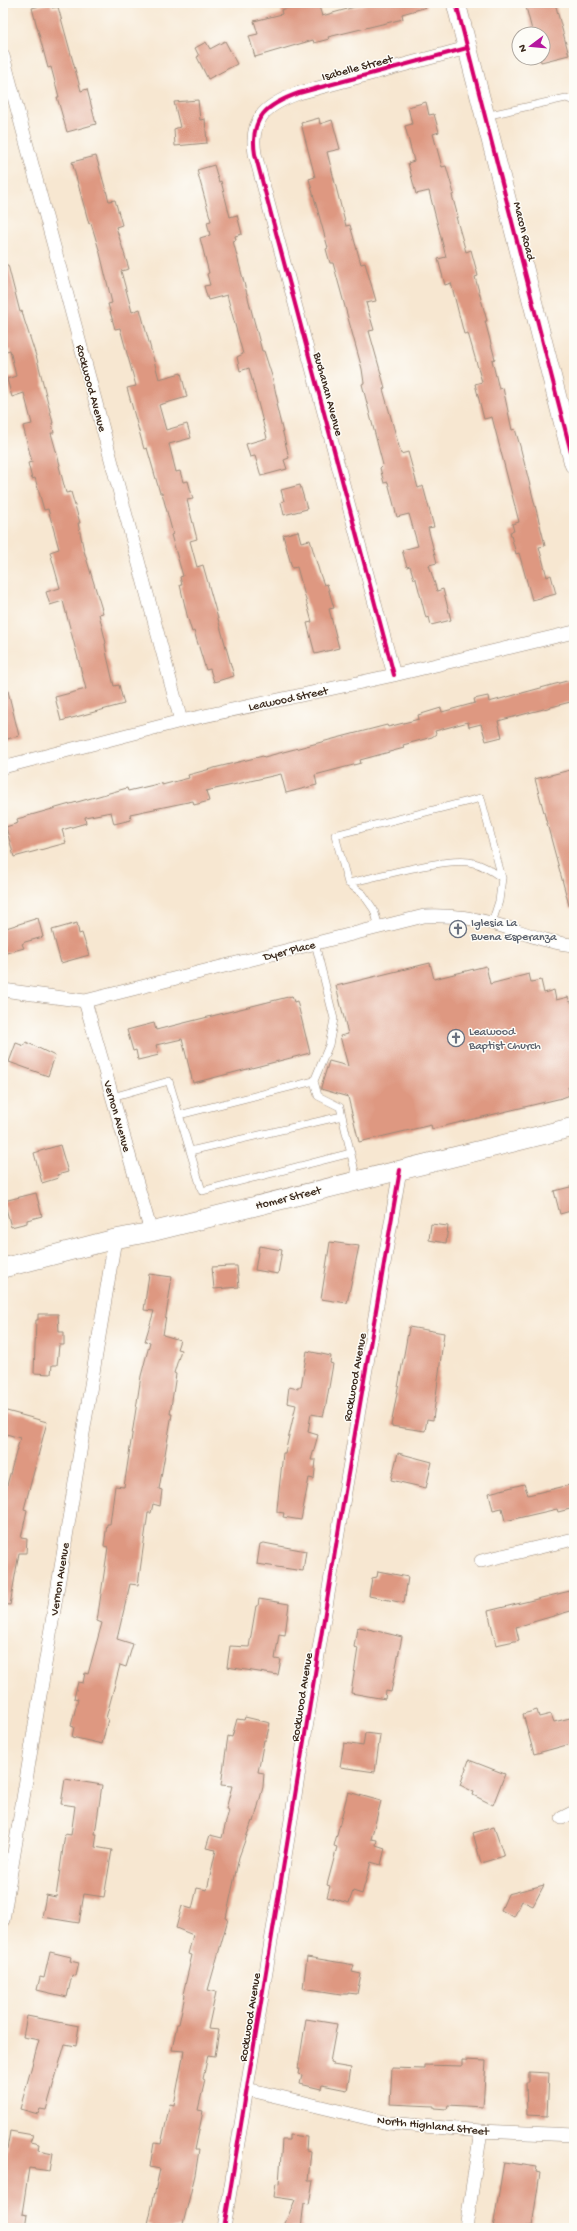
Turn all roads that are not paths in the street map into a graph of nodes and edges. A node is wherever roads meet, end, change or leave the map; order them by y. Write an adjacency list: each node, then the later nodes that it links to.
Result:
1 (456, 3): 2 (street, Macon Road)
2 (468, 48): 5 (street, Macon Road); 6 (street, Isabelle Street)
3 (3, 56): 10 (street, Rockwood Avenue)
4 (574, 101): 5 (lane)
5 (485, 116): 7 (street, Macon Road)
6 (259, 118): 9 (street, Buchanan Avenue)
7 (573, 454)
8 (574, 632): 9 (street, Leawood Street)
9 (394, 674): 10 (street, Leawood Street)
10 (181, 721): 11 (street, Leawood Street)
11 (3, 767)
12 (502, 878): 13 (lane); 13 (lane); 14 (lane)
13 (348, 883): 15 (lane)
14 (492, 923): 15 (street, Dyer Place); 17 (street, Dyer Place)
15 (379, 927): 16 (street, Dyer Place)
16 (315, 943): 19 (street, Dyer Place); 20 (lane)
17 (574, 945)
18 (3, 990): 19 (street, Dyer Place)
19 (84, 1001): 21 (street, Vernon Avenue)
20 (314, 1081): 22 (lane); 23 (lane)
21 (112, 1097): 22 (lane); 29 (street, Vernon Avenue)
22 (179, 1115): 25 (lane)
23 (342, 1116): 25 (lane); 26 (lane)
24 (574, 1128): 27 (street, Homer Street)
25 (190, 1151): 26 (lane)
26 (351, 1153): 28 (lane)
27 (400, 1170): 28 (street, Homer Street); 37 (street, Rockwood Avenue)
28 (357, 1180): 29 (street, Homer Street)
29 (151, 1232): 30 (street, Homer Street)
30 (115, 1239): 31 (street, Homer Street); 36 (street, Vernon Avenue)
31 (3, 1268)
32 (574, 1539): 33 (street)
33 (481, 1561)
34 (574, 1812): 35 (street)
35 (562, 1818)
36 (3, 1920)
37 (247, 2089): 38 (street, North Highland Street); 40 (street, Rockwood Avenue)
38 (481, 2131): 39 (street, North Highland Street); 41 (street)
39 (574, 2134)
40 (224, 2228)
41 (466, 2228)

